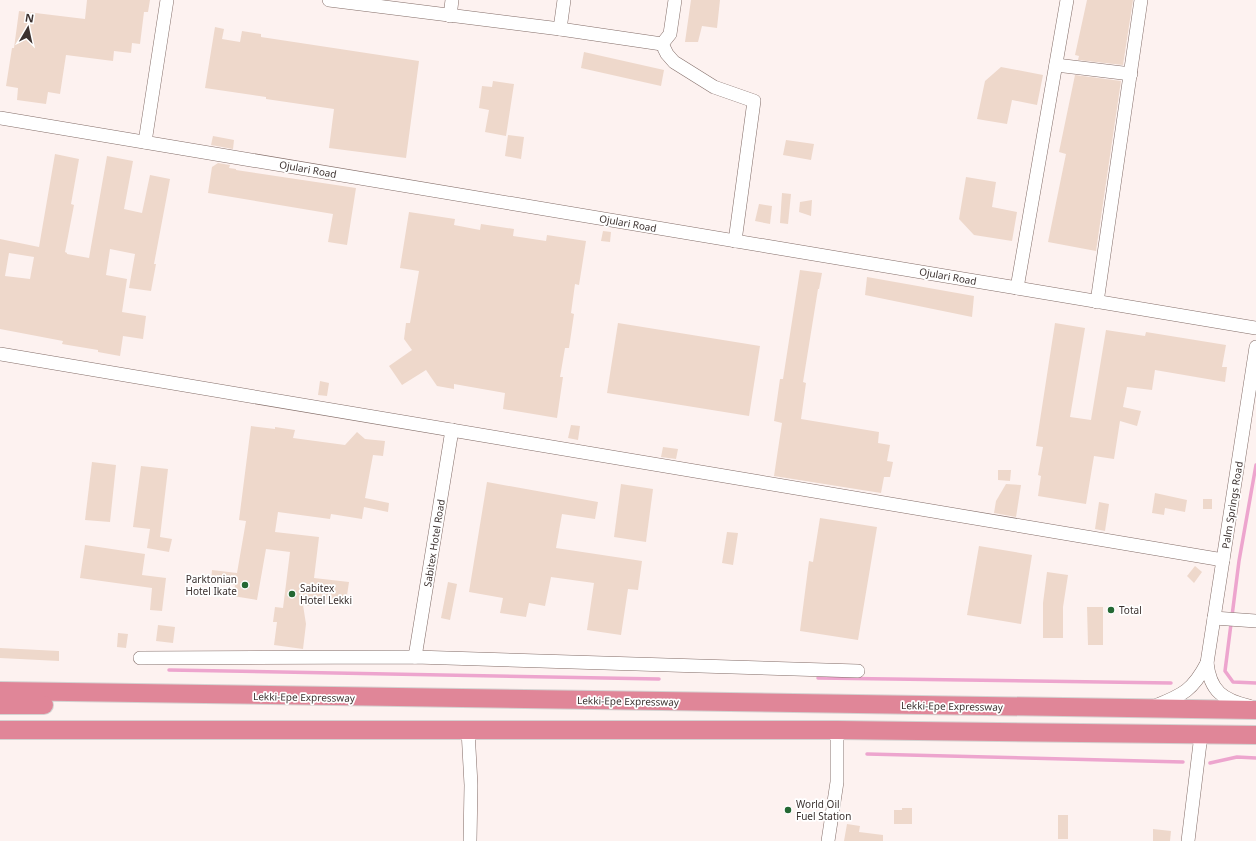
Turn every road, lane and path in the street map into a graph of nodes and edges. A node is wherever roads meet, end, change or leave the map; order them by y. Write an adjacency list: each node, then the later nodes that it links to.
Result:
1 (167, 0): 14 (street)
2 (452, 0): 8 (street)
3 (564, 0): 9 (street)
4 (675, 0): 10 (street)
5 (1067, 0): 11 (street)
6 (1141, 0): 12 (street)
7 (338, 1): 8 (street)
8 (450, 16): 9 (street)
9 (560, 29): 10 (street)
10 (662, 44): 15 (street)
11 (1056, 65): 12 (street); 16 (street)
12 (1131, 74): 17 (street)
13 (0, 118): 14 (street, Ojulari Road)
14 (145, 142): 15 (street, Ojulari Road)
15 (735, 241): 16 (street, Ojulari Road)
16 (1017, 288): 17 (street, Ojulari Road)
17 (1097, 302): 18 (street, Ojulari Road)
18 (1256, 328)
19 (1256, 347): 22 (street, Palm Springs Road)
20 (0, 354): 21 (street)
21 (452, 430): 22 (street); 25 (street, Sabitex Hotel Road)
22 (1223, 560): 23 (street, Palm Springs Road)
23 (1219, 619): 24 (street); 27 (street, Palm Springs Road)
24 (1256, 622)
25 (415, 657): 26 (street); 28 (street)
26 (140, 658)
27 (1207, 663): 32 (street, Palm Springs Road); 33 (street, Palm Springs Road)
28 (858, 671)
29 (0, 691): 30 (highway, Lekki-Epe Expressway)
30 (266, 696): 31 (highway); 32 (highway, Lekki-Epe Expressway)
31 (0, 705)
32 (1147, 709): 33 (highway, Lekki-Epe Expressway)
33 (1256, 709)
34 (0, 730): 35 (highway)
35 (468, 730): 36 (highway); 39 (street)
36 (837, 730): 37 (highway); 40 (street)
37 (1201, 735): 38 (highway); 41 (street)
38 (1256, 735)
39 (470, 841)
40 (828, 841)
41 (1188, 841)

